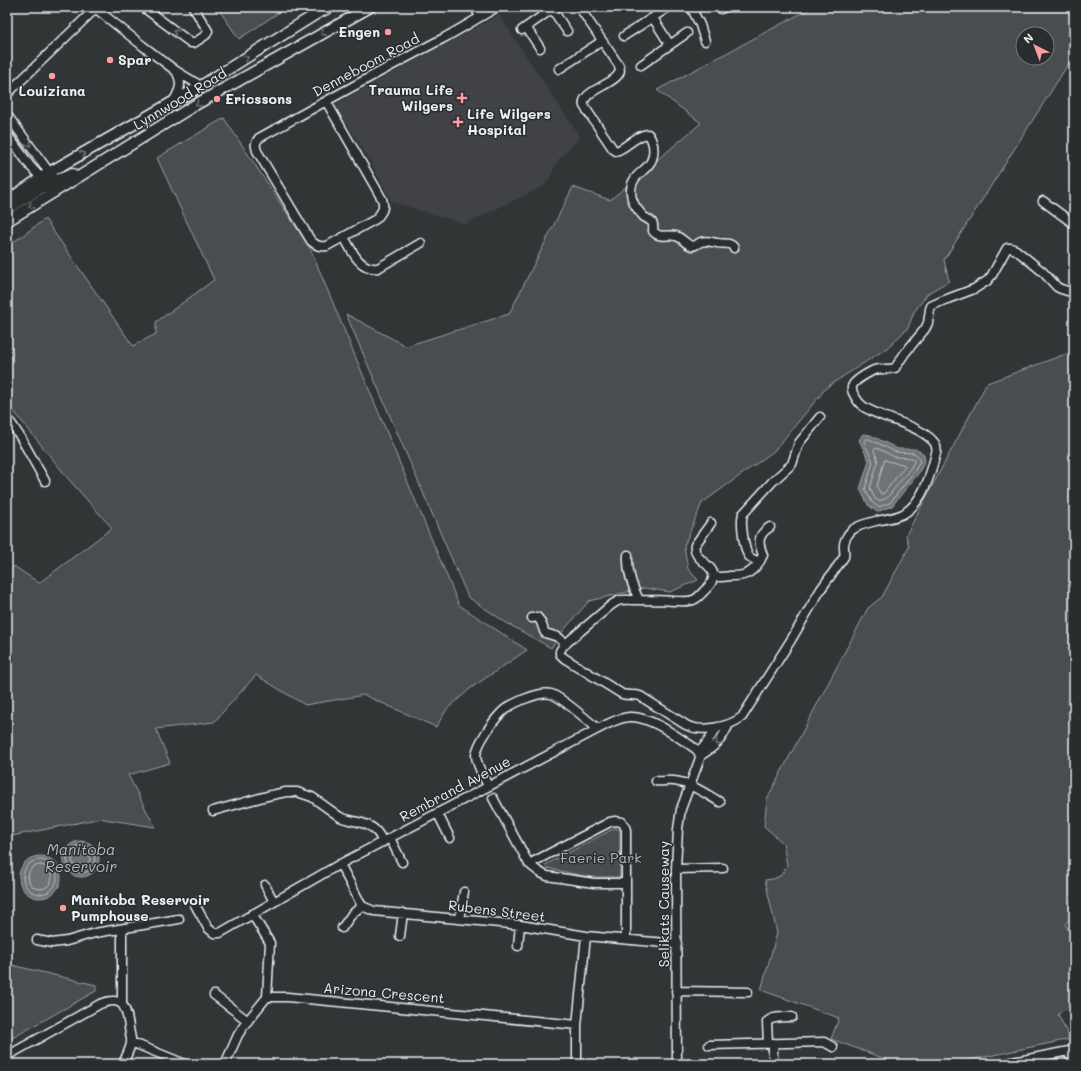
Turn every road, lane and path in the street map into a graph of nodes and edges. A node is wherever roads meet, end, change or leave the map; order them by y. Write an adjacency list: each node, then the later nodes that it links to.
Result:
1 (95, 7): 23 (street); 25 (street)
2 (143, 7): 3 (street, one-way to 2)
3 (193, 7)
4 (329, 7): 24 (main road, Lynnwood Road, one-way to 4)
5 (370, 7): 30 (main road, Lynnwood Road, one-way to 30)
6 (475, 7): 12 (street)
7 (498, 7): 12 (street, Denneboom Road)
8 (579, 7): 17 (street)
9 (691, 7): 18 (street)
10 (553, 8): 14 (street); 20 (street)
11 (663, 9): 13 (street)
12 (480, 17): 26 (street, Denneboom Road)
13 (652, 18): 16 (street); 19 (street)
14 (567, 31)
15 (687, 33): 19 (street)
16 (624, 36)
17 (602, 41): 22 (street); 38 (street)
18 (706, 41)
19 (670, 45): 21 (street)
20 (540, 48)
21 (641, 66)
22 (559, 70)
23 (176, 71): 24 (street); 27 (street)
24 (201, 86): 27 (main road, Lynnwood Road)
25 (7, 94)
26 (326, 101): 36 (street); 36 (street, Denneboom Road)
27 (173, 103): 30 (main road, Lynnwood Road, one-way to 27)
28 (7, 115): 30 (street, one-way to 30)
29 (7, 134): 30 (street)
30 (52, 182): 31 (main road, Lynnwood Road); 33 (main road); 34 (main road, Lynnwood Road, one-way to 34)
31 (7, 201)
32 (1043, 201): 35 (street)
33 (7, 209)
34 (7, 221)
35 (1074, 224)
36 (344, 237): 37 (street)
37 (421, 243)
38 (734, 248)
39 (1074, 292): 51 (street)
40 (7, 417): 42 (street)
41 (820, 418): 46 (street)
42 (45, 482)
43 (711, 523): 47 (street)
44 (770, 527): 46 (street)
45 (628, 555): 48 (street)
46 (759, 561): 47 (street)
47 (714, 576): 48 (street)
48 (638, 600): 50 (street)
49 (532, 618): 50 (street)
50 (566, 644): 52 (street)
51 (729, 724): 52 (street); 54 (street, one-way to 54)
52 (718, 727): 54 (street, Selikats Causeway)
53 (598, 729): 54 (street, Rembrand Avenue); 57 (street, Rembrand Avenue); 57 (street)
54 (698, 752): 56 (street, Selikats Causeway)
55 (656, 781): 56 (street)
56 (689, 785): 59 (street); 68 (street, Selikats Causeway)
57 (488, 786): 61 (street, Rembrand Avenue)
58 (493, 798): 66 (street)
59 (720, 802)
60 (213, 811): 63 (street)
61 (438, 814): 62 (street); 63 (street, Rembrand Avenue)
62 (450, 838)
63 (387, 840): 64 (street); 65 (street, Rembrand Avenue)
64 (402, 862)
65 (340, 864): 72 (street, Rembrand Avenue); 74 (street)
66 (530, 864): 69 (street); 69 (street)
67 (723, 868): 68 (street)
68 (676, 869): 86 (street, Selikats Causeway)
69 (626, 883): 84 (street)
70 (264, 885): 72 (street)
71 (464, 892): 78 (street)
72 (274, 902): 76 (street, Rembrand Avenue)
73 (194, 903): 76 (street, Rembrand Avenue)
74 (362, 906): 75 (street, Rubens Street); 80 (street)
75 (403, 913): 78 (street, Rubens Street); 82 (street)
76 (252, 914): 91 (street)
77 (179, 918): 81 (street)
78 (459, 919): 79 (street, Rubens Street)
79 (520, 925): 83 (street, Rubens Street); 87 (street)
80 (342, 928)
81 (122, 929): 85 (street); 92 (street)
82 (400, 936)
83 (586, 936): 84 (street, Rubens Street); 95 (street)
84 (626, 939): 86 (street, Rubens Street)
85 (37, 940)
86 (677, 944): 88 (street, Selikats Causeway)
87 (518, 946)
88 (676, 991): 89 (street); 106 (street, Selikats Causeway)
89 (748, 992)
90 (214, 995): 94 (street)
91 (268, 996): 94 (street); 95 (street, Arizona Crescent)
92 (122, 1004): 96 (street); 101 (street)
93 (792, 1017): 97 (street)
94 (248, 1020): 104 (street)
95 (577, 1025): 105 (street)
96 (131, 1042): 102 (street); 103 (street)
97 (770, 1043): 98 (street); 99 (street); 107 (street)
98 (709, 1045)
99 (832, 1047)
100 (1071, 1050): 108 (street); 109 (street)
101 (7, 1056)
102 (123, 1064)
103 (185, 1064)
104 (225, 1064)
105 (577, 1064)
106 (677, 1064)
107 (773, 1064)
108 (1002, 1064)
109 (1072, 1064)

